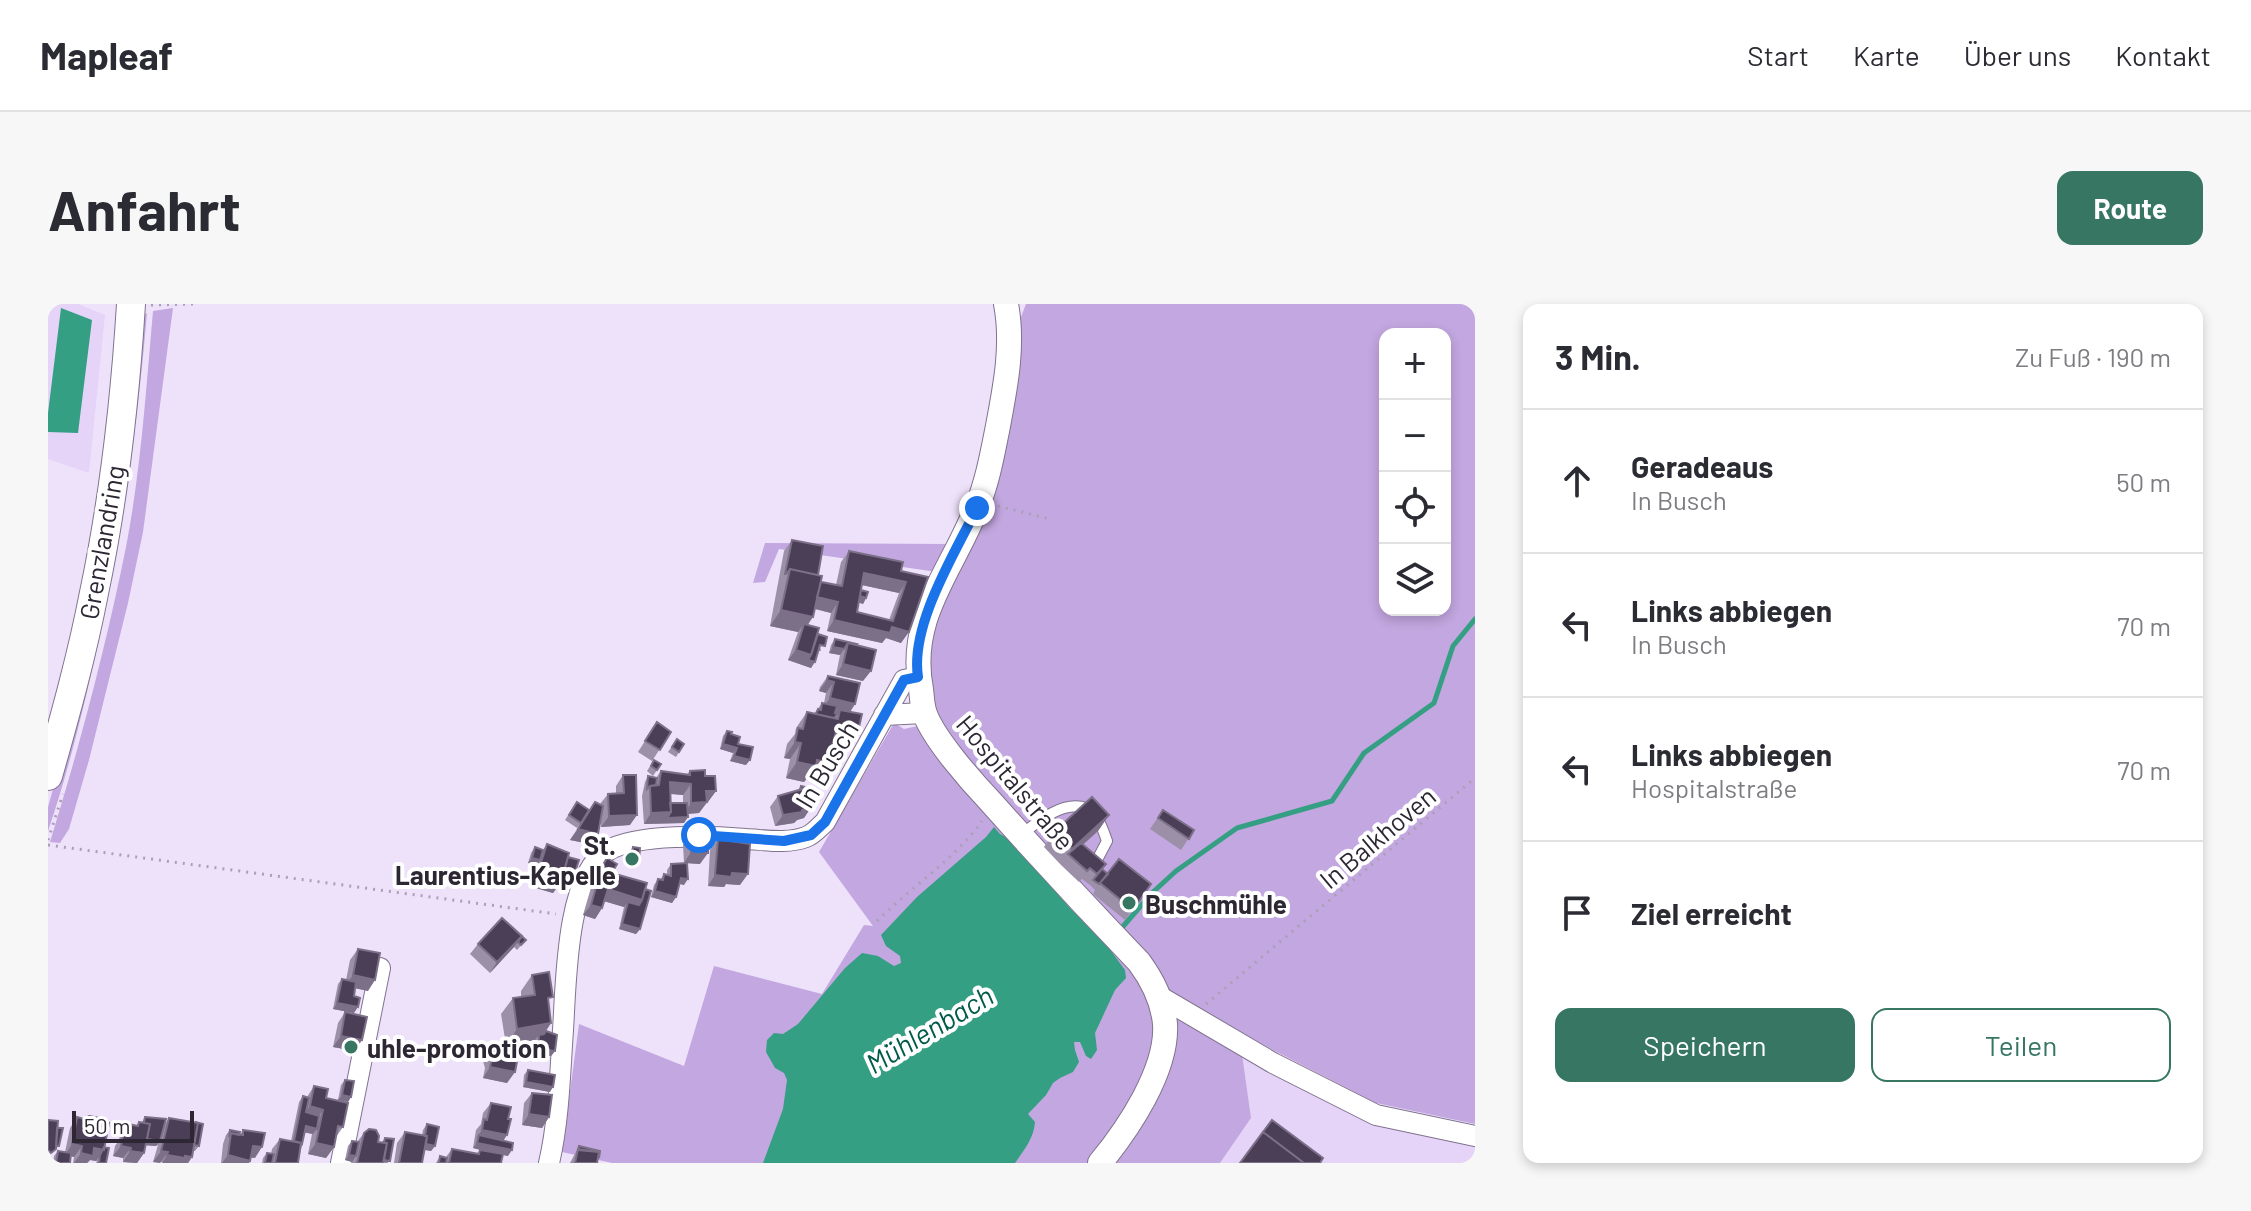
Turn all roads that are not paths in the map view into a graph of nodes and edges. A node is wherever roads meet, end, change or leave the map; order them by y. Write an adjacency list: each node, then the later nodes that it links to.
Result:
1 (131, 304): 6 (main road, Grenzlandring)
2 (1006, 304): 3 (street, Hospitalstraße)
3 (918, 677): 4 (street, Hospitalstraße); 5 (street, In Busch)
4 (924, 713): 5 (street, In Busch); 7 (street, Hospitalstraße)
5 (884, 715): 13 (street, In Busch)
6 (48, 776)
7 (1020, 835): 8 (lane); 10 (street, Hospitalstraße)
8 (1097, 860)
9 (380, 968): 12 (street)
10 (1159, 996): 11 (street); 14 (street, Hospitalstraße)
11 (1475, 1136)
12 (341, 1163)
13 (549, 1163)
14 (1100, 1163)

